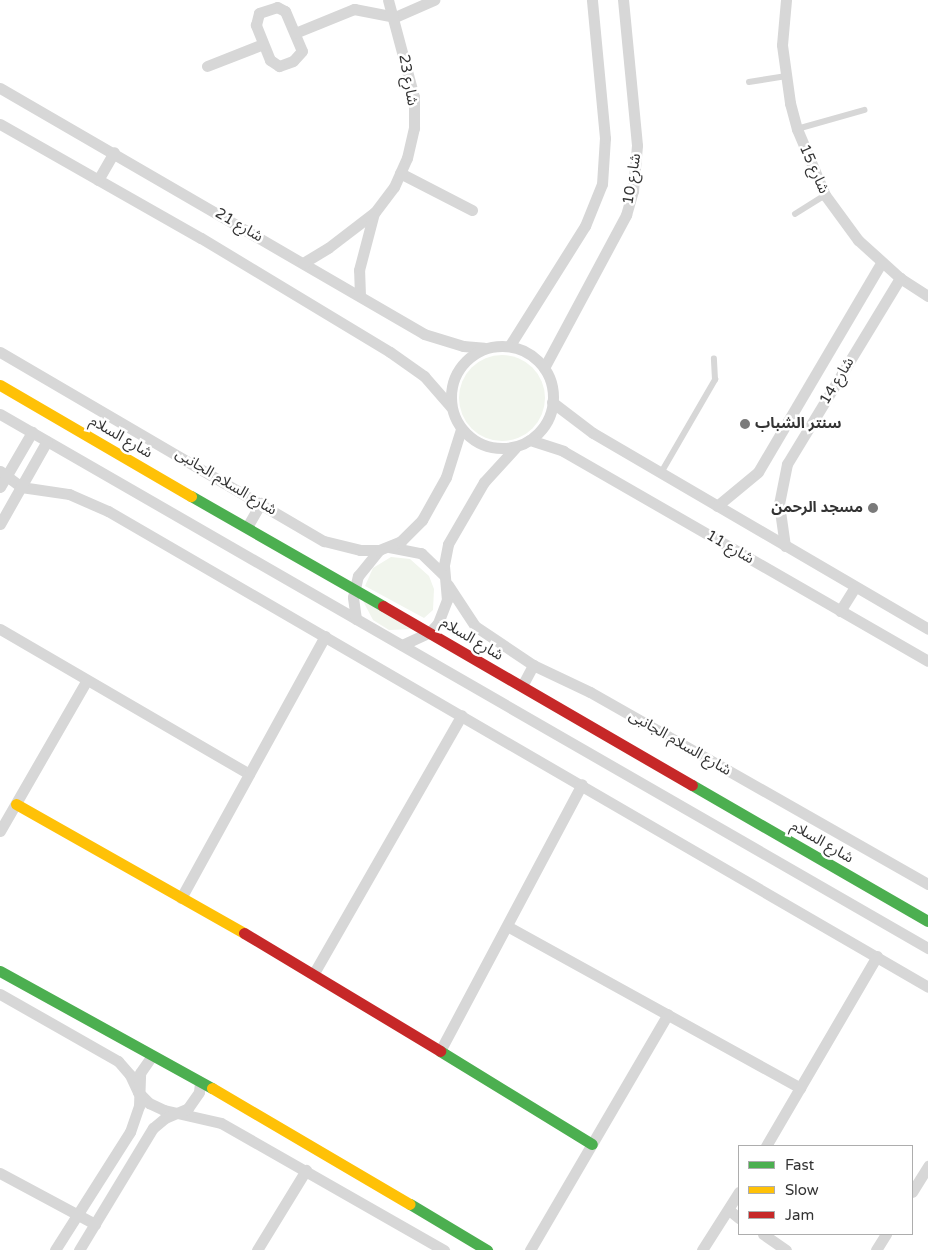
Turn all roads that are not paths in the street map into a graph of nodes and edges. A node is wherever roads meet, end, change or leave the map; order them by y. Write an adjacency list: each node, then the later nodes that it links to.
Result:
1 (388, 0): 7 (street, شارع 23)
2 (434, 0): 7 (street)
3 (592, 0): 29 (street, شارع 10)
4 (623, 0): 33 (street, شارع 10)
5 (786, 0): 11 (street, شارع 15)
6 (356, 4): 7 (street); 8 (street)
7 (395, 17): 18 (street, شارع 23)
8 (295, 33): 9 (street); 9 (street)
9 (263, 44): 10 (street)
10 (207, 66)
11 (785, 76): 12 (lane); 16 (street, شارع 15)
12 (749, 82)
13 (0, 88): 17 (street, شارع 21)
14 (864, 110): 16 (lane)
15 (0, 124): 19 (street, شارع 21)
16 (797, 129): 20 (street, شارع 15)
17 (114, 152): 19 (street); 24 (street, شارع 21)
18 (400, 174): 21 (street); 22 (street, شارع 23)
19 (98, 180): 36 (street, شارع 21)
20 (825, 195): 23 (lane); 25 (street, شارع 15)
21 (472, 210)
22 (375, 212): 24 (street, شارع 23); 27 (street, شارع 23)
23 (795, 214)
24 (303, 262): 27 (street, شارع 21)
25 (881, 263): 26 (street, شارع 15); 47 (street, شارع 14)
26 (900, 278): 28 (street, شارع 15); 50 (street, شارع 14)
27 (360, 296): 30 (street, شارع 21)
28 (928, 296)
29 (510, 346): 30 (street); 33 (street)
30 (484, 348): 36 (street)
31 (0, 352): 46 (street, شارع السلام الجانبى)
32 (714, 359): 43 (lane)
33 (544, 368): 35 (street)
34 (0, 385): 49 (street, شارع السلام)
35 (552, 402): 40 (street); 43 (street, شارع 11)
36 (451, 408): 38 (street)
37 (0, 414): 39 (street)
38 (461, 429): 42 (street); 51 (street)
39 (32, 432): 41 (street); 44 (street)
40 (530, 440): 42 (street); 55 (street, شارع 11)
41 (48, 441): 45 (street); 56 (street)
42 (517, 446): 52 (street)
43 (661, 473): 47 (street, شارع 11)
44 (2, 478): 45 (street)
45 (21, 487): 48 (street); 60 (street)
46 (261, 504): 49 (street); 51 (street, شارع السلام الجانبى)
47 (717, 506): 50 (street, شارع 11)
48 (0, 524)
49 (247, 527): 53 (street, شارع السلام)
50 (785, 546): 54 (street, شارع 11)
51 (384, 549): 52 (street, شارع السلام الجانبى); 53 (street)
52 (446, 580): 59 (street); 63 (street, شارع السلام الجانبى)
53 (354, 587): 56 (street); 59 (street, شارع السلام)
54 (855, 587): 55 (street); 58 (street, شارع 11)
55 (840, 611): 62 (street, شارع 11)
56 (356, 619): 61 (street)
57 (0, 629): 64 (street)
58 (928, 629)
59 (430, 632): 61 (street); 65 (street, شارع السلام)
60 (325, 636): 66 (street); 67 (street)
61 (402, 645): 75 (street)
62 (928, 661)
63 (534, 665): 65 (street); 71 (street, شارع السلام الجانبى)
64 (87, 680): 67 (street); 69 (street)
65 (522, 686): 73 (street, شارع السلام)
66 (462, 715): 68 (street); 78 (street)
67 (249, 774): 72 (street)
68 (582, 784): 74 (street); 76 (street)
69 (16, 804): 70 (street); 72 (street)
70 (0, 831)
71 (928, 884)
72 (181, 898): 78 (street)
73 (928, 921)
74 (507, 926): 81 (street); 82 (street)
75 (928, 948)
76 (878, 956): 79 (street); 85 (street)
77 (0, 971): 83 (street)
78 (314, 973): 82 (street)
79 (928, 987)
80 (0, 994): 86 (street)
81 (668, 1014): 85 (street); 88 (street)
82 (440, 1051): 88 (street)
83 (151, 1057): 84 (street); 86 (street)
84 (200, 1083): 87 (street); 105 (street)
85 (800, 1088): 89 (street)
86 (138, 1092): 87 (street); 96 (street)
87 (180, 1112): 91 (street); 98 (street)
88 (592, 1144): 106 (street)
89 (767, 1145)
90 (928, 1166): 93 (street)
91 (306, 1170): 103 (street); 104 (street)
92 (0, 1172): 96 (street)
93 (913, 1190)
94 (738, 1194): 95 (street)
95 (729, 1210): 97 (street); 107 (street)
96 (77, 1214): 98 (street); 101 (street)
97 (738, 1217)
98 (95, 1224): 102 (street)
99 (764, 1235): 108 (street)
100 (885, 1235): 109 (street)
101 (56, 1250)
102 (79, 1250)
103 (257, 1250)
104 (444, 1250)
105 (487, 1250)
106 (530, 1250)
107 (702, 1250)
108 (786, 1250)
109 (876, 1250)

